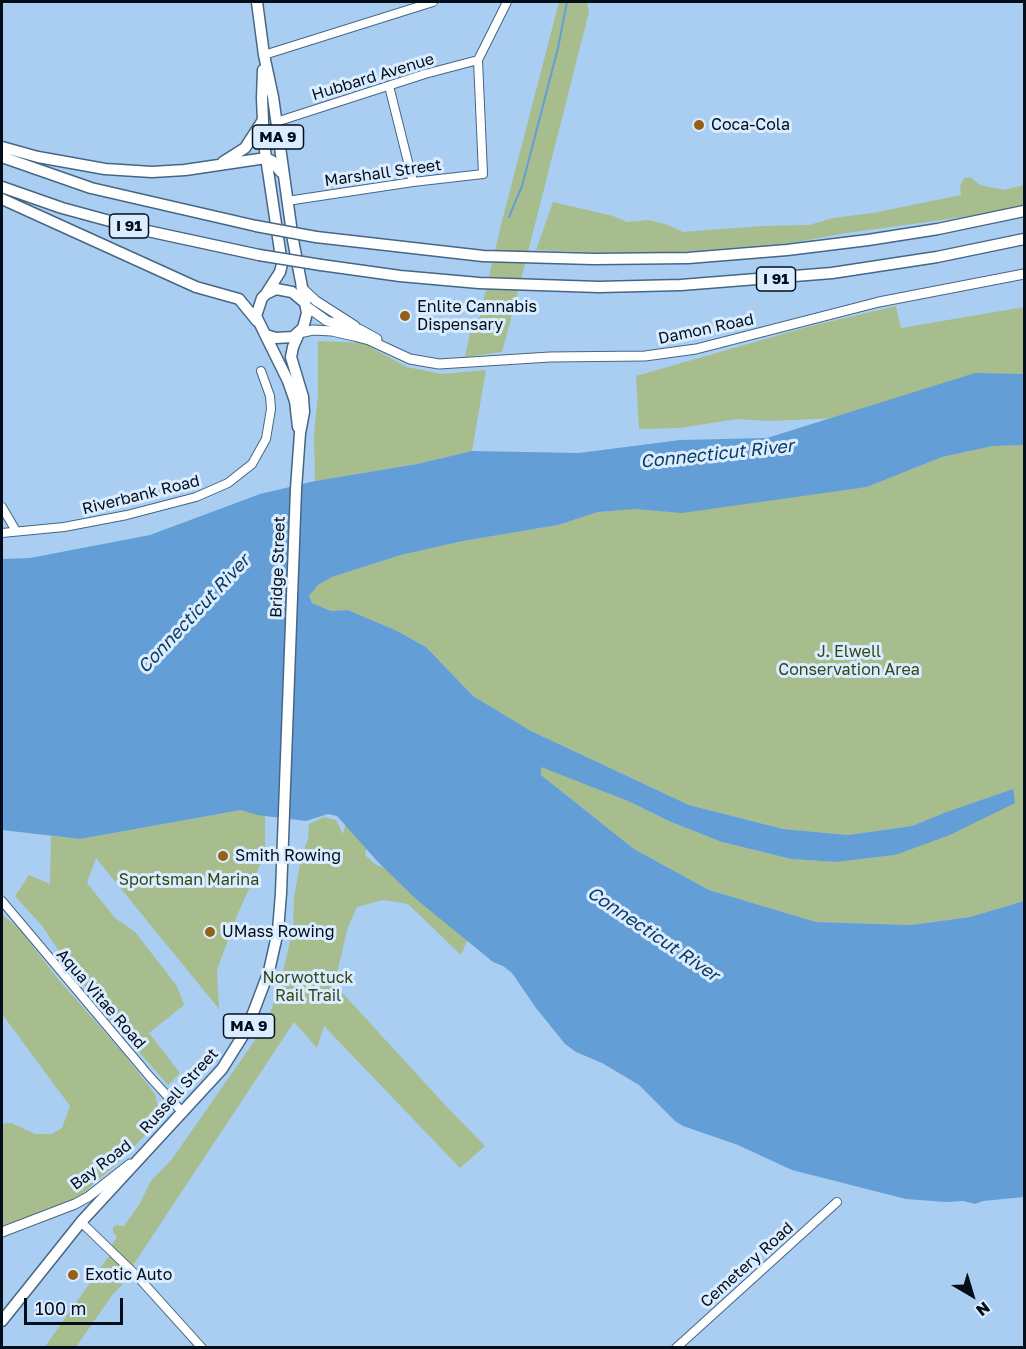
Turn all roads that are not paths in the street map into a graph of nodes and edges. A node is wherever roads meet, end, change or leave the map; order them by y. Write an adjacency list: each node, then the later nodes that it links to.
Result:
1 (257, 2): 4 (highway, MA 9)
2 (433, 2): 4 (street)
3 (507, 2): 5 (street)
4 (264, 55): 7 (highway, MA 9); 8 (highway, MA 9)
5 (478, 60): 6 (street, Hubbard Avenue); 14 (street, Marshall Street)
6 (389, 86): 8 (street, Hubbard Avenue); 14 (street)
7 (263, 119): 11 (highway, MA 9); 12 (highway)
8 (276, 122): 13 (highway, MA 9)
9 (2, 147): 12 (highway)
10 (2, 157): 18 (highway, I 91, bridge)
11 (266, 158): 12 (highway); 13 (highway); 22 (highway, MA 9)
12 (216, 165)
13 (283, 178): 17 (highway, MA 9)
14 (413, 182): 17 (street, Marshall Street)
15 (2, 187): 19 (highway, I 91, bridge)
16 (2, 199): 24 (highway)
17 (287, 201): 21 (highway, MA 9)
18 (1024, 211)
19 (1024, 239)
20 (1024, 274): 28 (main road, Damon Road)
21 (302, 287): 23 (highway, MA 9); 25 (main road, Damon Road)
22 (266, 294): 23 (highway); 24 (highway)
23 (305, 304): 25 (main road, Damon Road); 26 (highway)
24 (257, 321): 27 (highway)
25 (359, 329): 28 (main road, Damon Road)
26 (299, 333): 27 (highway); 28 (main road, Damon Road); 30 (highway, Bridge Street / MA 9)
27 (266, 335): 30 (highway, Bridge Street / MA 9)
28 (390, 350)
29 (261, 371): 32 (street, Riverbank Road)
30 (300, 433): 34 (highway, Bridge Street / MA 9)
31 (2, 507): 32 (street)
32 (16, 531): 33 (street, Riverbank Road)
33 (2, 533)
34 (289, 701): 36 (highway, Russell Street / MA 9)
35 (2, 901): 36 (street, Aqua Vitae Road)
36 (183, 1113): 37 (highway, Russell Street / MA 9)
37 (150, 1147): 39 (highway, Russell Street / MA 9); 40 (main road, Bay Road)
38 (837, 1202): 43 (street, Cemetery Road)
39 (81, 1222): 41 (highway, Russell Street / MA 9); 42 (street)
40 (2, 1232)
41 (3, 1318)
42 (202, 1347)
43 (676, 1347)

